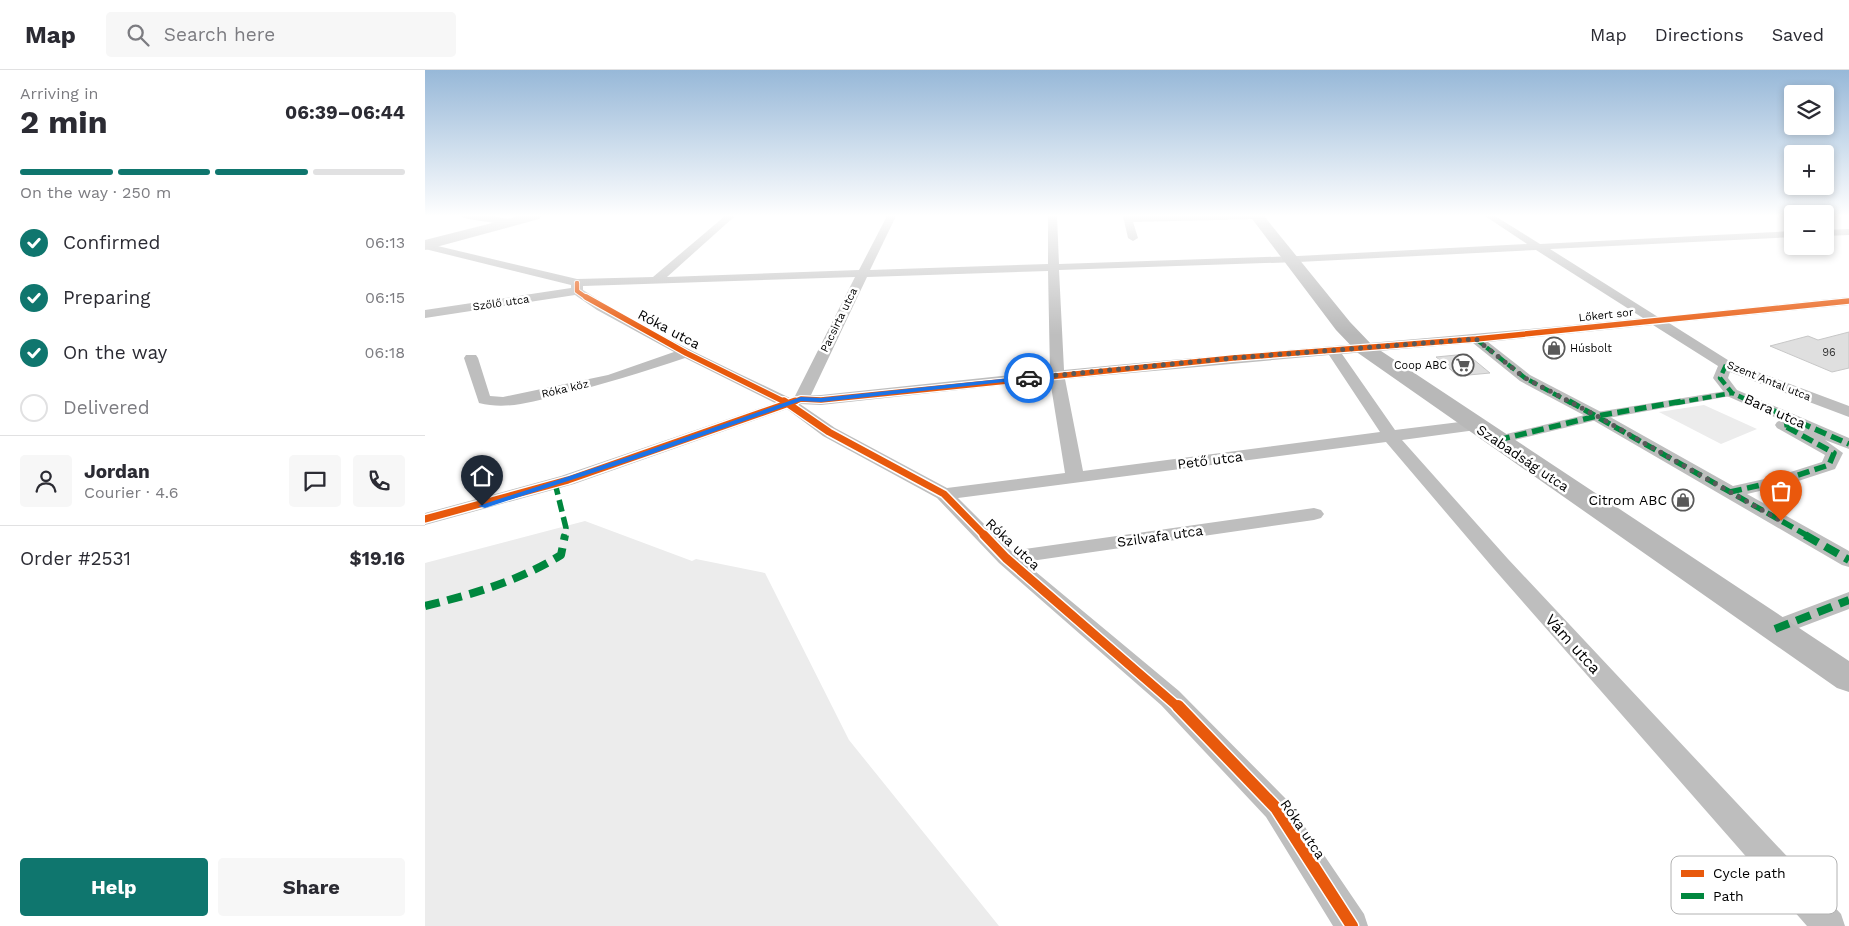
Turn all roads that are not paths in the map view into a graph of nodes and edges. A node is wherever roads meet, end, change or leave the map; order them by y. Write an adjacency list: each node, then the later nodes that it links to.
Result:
1 (467, 256): 11 (street, Róka utca)
2 (684, 256): 10 (street)
3 (870, 256): 9 (street, Pacsirta utca)
4 (1053, 256): 8 (street)
5 (1336, 256): 7 (street)
6 (1552, 256): 14 (street, Szent Antal utca)
7 (1290, 258): 8 (street); 16 (main road, Szabadság utca)
8 (1053, 266): 9 (street); 21 (street)
9 (862, 272): 10 (street); 23 (street, Pacsirta utca)
10 (656, 280): 11 (street)
11 (577, 287): 13 (street, Szőlő utca); 18 (street, Róka utca)
12 (1849, 301): 14 (street, Lőkert sor)
13 (425, 314)
14 (1656, 321): 15 (street, Lőkert sor); 20 (street, Szent Antal utca)
15 (1476, 339): 16 (street, Lőkert sor); 25 (street)
16 (1365, 348): 17 (street, Lőkert sor); 27 (main road, Szabadság utca)
17 (1333, 350): 21 (street, Lőkert sor); 28 (street, Vám utca)
18 (686, 353): 19 (street, Róka köz); 23 (street, Róka utca)
19 (471, 358)
20 (1726, 365): 22 (street, Bara utca); 24 (street, Szent Antal utca)
21 (1057, 375): 23 (street, Lőkert sor); 31 (street)
22 (1732, 393): 25 (street); 26 (street, Bara utca)
23 (794, 401): 33 (street, Róka utca); 35 (street)
24 (1849, 412)
25 (1597, 416): 29 (street); 32 (street)
26 (1799, 422): 30 (street, Bara utca); 32 (street)
27 (1476, 425): 28 (street, Pető utca); 29 (main road, Szabadság utca)
28 (1391, 436): 31 (street, Pető utca); 41 (street, Vám utca)
29 (1497, 440): 39 (main road, Szabadság utca)
30 (1849, 444)
31 (1075, 477): 33 (street, Pető utca)
32 (1730, 492): 37 (street)
33 (944, 494): 36 (street, Róka utca)
34 (1314, 514): 36 (street, Szilvafa utca)
35 (425, 519)
36 (1006, 558): 43 (street, Róka utca)
37 (1849, 560)
38 (1849, 600): 39 (street)
39 (1775, 629): 40 (main road, Szabadság utca)
40 (1849, 679)
41 (1766, 856)
42 (1818, 914): 44 (street, Vám utca)
43 (1352, 926)
44 (1829, 926)

